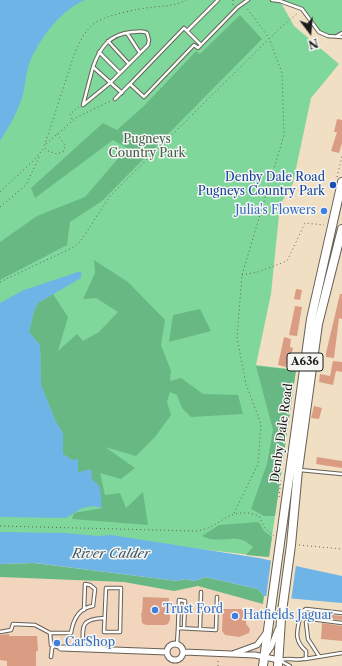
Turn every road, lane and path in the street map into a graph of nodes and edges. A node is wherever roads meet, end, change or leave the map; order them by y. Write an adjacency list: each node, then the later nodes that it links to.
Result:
1 (218, 0): 8 (lane)
2 (248, 0): 5 (lane)
3 (272, 0): 6 (lane)
4 (289, 0): 6 (lane)
5 (244, 3): 13 (path); 15 (lane)
6 (291, 5): 7 (lane)
7 (302, 9): 11 (lane); 13 (path)
8 (187, 31): 15 (lane); 22 (lane)
9 (342, 32): 11 (lane)
10 (127, 33): 14 (lane); 17 (lane); 17 (lane)
11 (337, 36): 12 (lane)
12 (342, 37)
13 (269, 38): 35 (path); 36 (path)
14 (108, 41): 16 (lane); 18 (lane)
15 (201, 45): 22 (lane)
16 (99, 52): 19 (lane); 20 (lane)
17 (140, 53): 18 (lane)
18 (129, 64): 20 (lane)
19 (93, 67): 21 (lane); 25 (lane)
20 (120, 73): 21 (lane)
21 (110, 83): 23 (lane); 25 (lane)
22 (130, 84): 23 (lane)
23 (122, 93): 24 (lane)
24 (115, 99): 26 (path)
25 (83, 105): 26 (path)
26 (72, 120): 27 (path)
27 (57, 134): 28 (path); 28 (path)
28 (44, 147): 29 (path)
29 (41, 153): 31 (path); 32 (path)
30 (342, 182): 33 (main road, Denby Dale Road / A636)
31 (0, 192)
32 (0, 207)
33 (332, 227): 35 (path); 41 (main road, Denby Dale Road / A636)
34 (342, 229): 37 (main road, Denby Dale Road / A636)
35 (242, 275): 39 (path)
36 (0, 282)
37 (298, 470): 38 (lane); 42 (main road, Denby Dale Road / A636)
38 (342, 474)
39 (234, 513): 40 (path); 41 (path)
40 (0, 526)
41 (280, 538): 54 (main road, Denby Dale Road / A636)
42 (291, 545): 43 (path); 49 (main road, Denby Dale Road / A636)
43 (342, 550)
44 (201, 592): 53 (lane)
45 (217, 597): 53 (lane)
46 (84, 610): 46 (lane); 56 (lane)
47 (342, 613): 69 (lane)
48 (104, 618): 48 (lane); 60 (lane)
49 (281, 619): 68 (street); 71 (main road, Denby Dale Road / A636)
50 (342, 623): 66 (lane)
51 (178, 628): 52 (lane); 52 (lane); 57 (lane)
52 (184, 628): 53 (lane)
53 (200, 629)
54 (267, 631): 64 (street); 68 (main road, Denby Dale Road / A636)
55 (0, 632): 56 (lane)
56 (50, 633): 58 (lane)
57 (177, 644): 61 (street); 62 (street)
58 (54, 646): 59 (lane); 67 (lane)
59 (61, 648): 60 (street)
60 (83, 649): 61 (street)
61 (167, 652): 70 (street)
62 (184, 652): 63 (street); 70 (street)
63 (218, 653): 64 (street); 72 (path)
64 (232, 654): 68 (street)
65 (342, 654): 66 (lane)
66 (319, 656): 69 (lane)
67 (51, 657)
68 (264, 657): 71 (street); 73 (main road, Denby Dale Road / A636)
69 (305, 659): 71 (lane)
70 (175, 663)
71 (277, 664): 74 (lane)
72 (218, 666)
73 (263, 666)
74 (290, 666)

